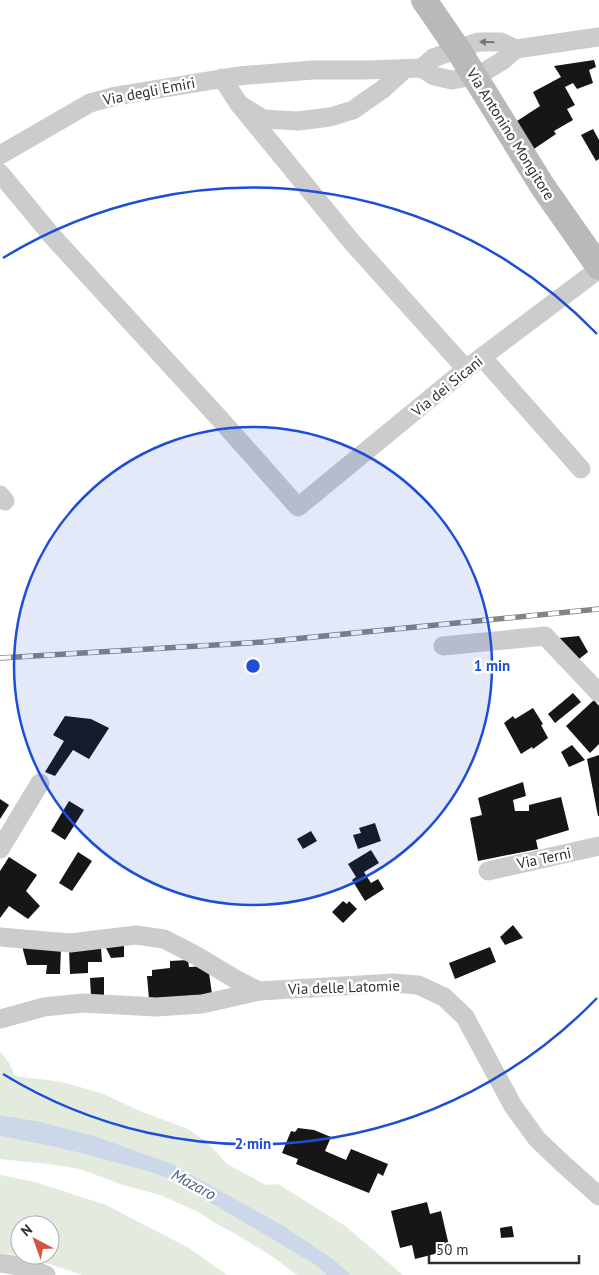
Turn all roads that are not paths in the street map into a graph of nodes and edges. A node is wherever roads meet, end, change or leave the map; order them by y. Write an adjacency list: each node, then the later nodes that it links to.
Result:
1 (424, 0): 3 (street, Via Antonino Mongitore)
2 (599, 37): 4 (street, Via degli Emiri)
3 (457, 48): 4 (street, Via degli Emiri, one-way to 3); 5 (street, Via degli Emiri); 6 (street, Via Antonino Mongitore)
4 (516, 50): 6 (street, Via degli Emiri)
5 (413, 69): 6 (street, Via degli Emiri); 7 (street, Via degli Emiri); 8 (street, Via degli Emiri)
6 (474, 76): 11 (street, Via Antonino Mongitore)
7 (222, 78): 8 (street, Via degli Emiri); 9 (street, Via degli Emiri)
8 (239, 104): 13 (street)
9 (0, 155)
10 (0, 173): 13 (street, Via dei Sicani)
11 (599, 268): 12 (street, Via dei Sicani)
12 (482, 357): 13 (street, Via dei Sicani); 14 (street)
13 (466, 369)
14 (581, 468)
15 (443, 646): 16 (street)
16 (599, 693)
17 (40, 783): 19 (street)
18 (599, 846): 20 (street, Via Terni)
19 (0, 849)
20 (488, 871)
21 (0, 937): 22 (street, Via delle Latomie)
22 (259, 991): 23 (street); 24 (street, Via delle Latomie)
23 (0, 1019)
24 (599, 1196)
25 (0, 1263): 26 (street)
26 (46, 1275)

